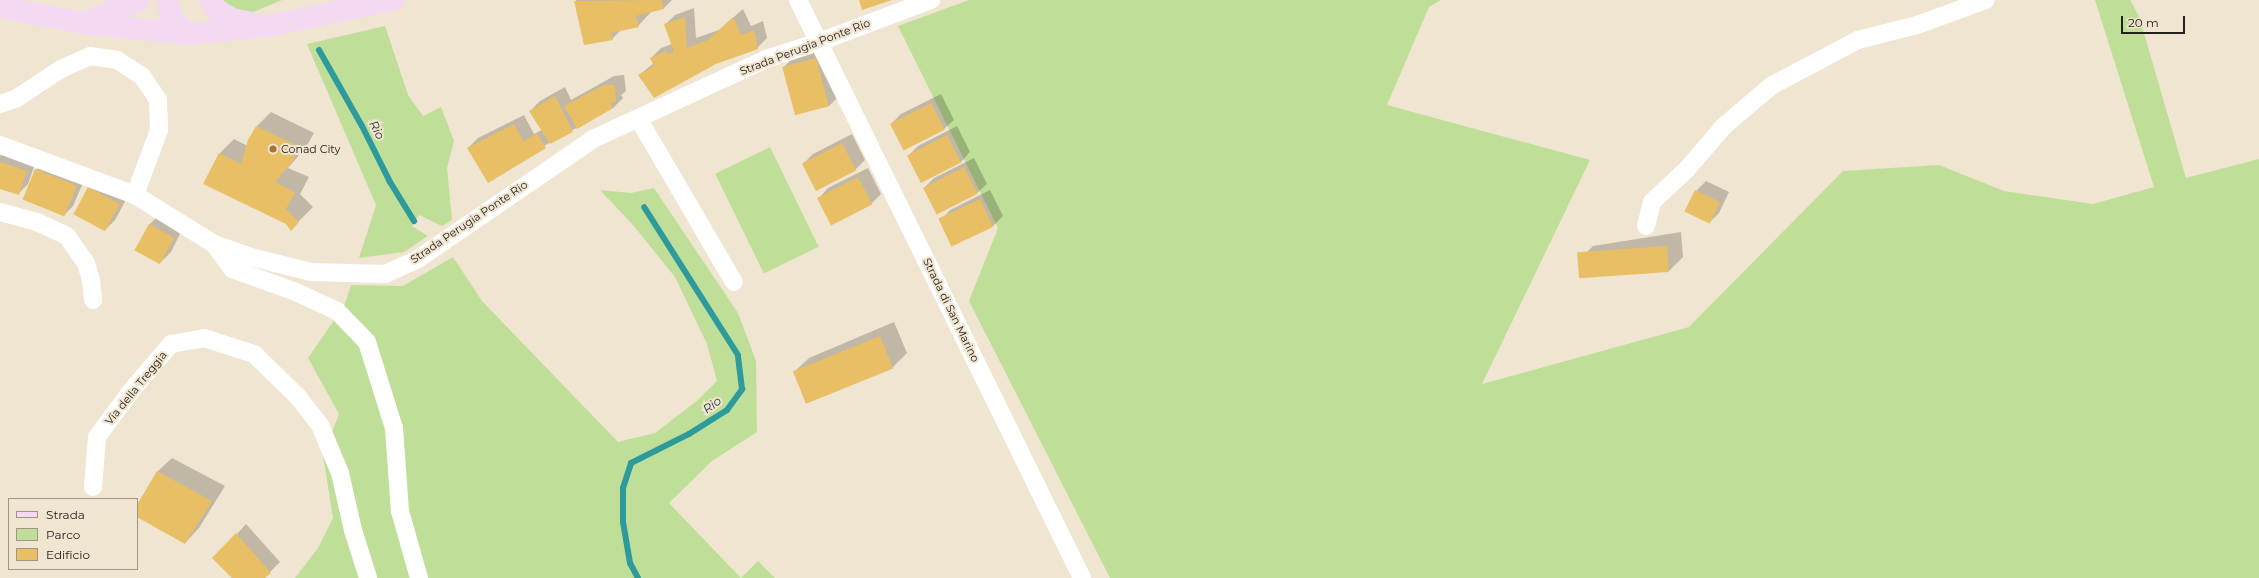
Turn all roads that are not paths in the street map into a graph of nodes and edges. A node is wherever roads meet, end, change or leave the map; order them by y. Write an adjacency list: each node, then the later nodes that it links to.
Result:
1 (139, 0): 9 (main road)
2 (167, 0): 11 (main road)
3 (210, 0): 10 (main road)
4 (393, 0): 10 (main road)
5 (798, 0): 12 (street, Strada di San Marino)
6 (930, 0): 12 (street, Strada Perugia Ponte Rio)
7 (1986, 0): 18 (street)
8 (0, 7): 9 (main road)
9 (83, 23): 11 (main road)
10 (266, 26): 11 (main road)
11 (188, 34)
12 (819, 42): 14 (street, Strada Perugia Ponte Rio); 25 (street, Strada di San Marino)
13 (0, 104): 16 (street)
14 (638, 118): 19 (street, Strada Perugia Ponte Rio); 20 (street)
15 (0, 144): 16 (street, Strada Perugia Ponte Rio)
16 (135, 195): 19 (street, Strada Perugia Ponte Rio)
17 (0, 212): 21 (street)
18 (1646, 226)
19 (214, 244): 24 (street)
20 (734, 282)
21 (93, 300)
22 (93, 487): 23 (street, Via della Treggia)
23 (368, 578)
24 (419, 578)
25 (1082, 578)

